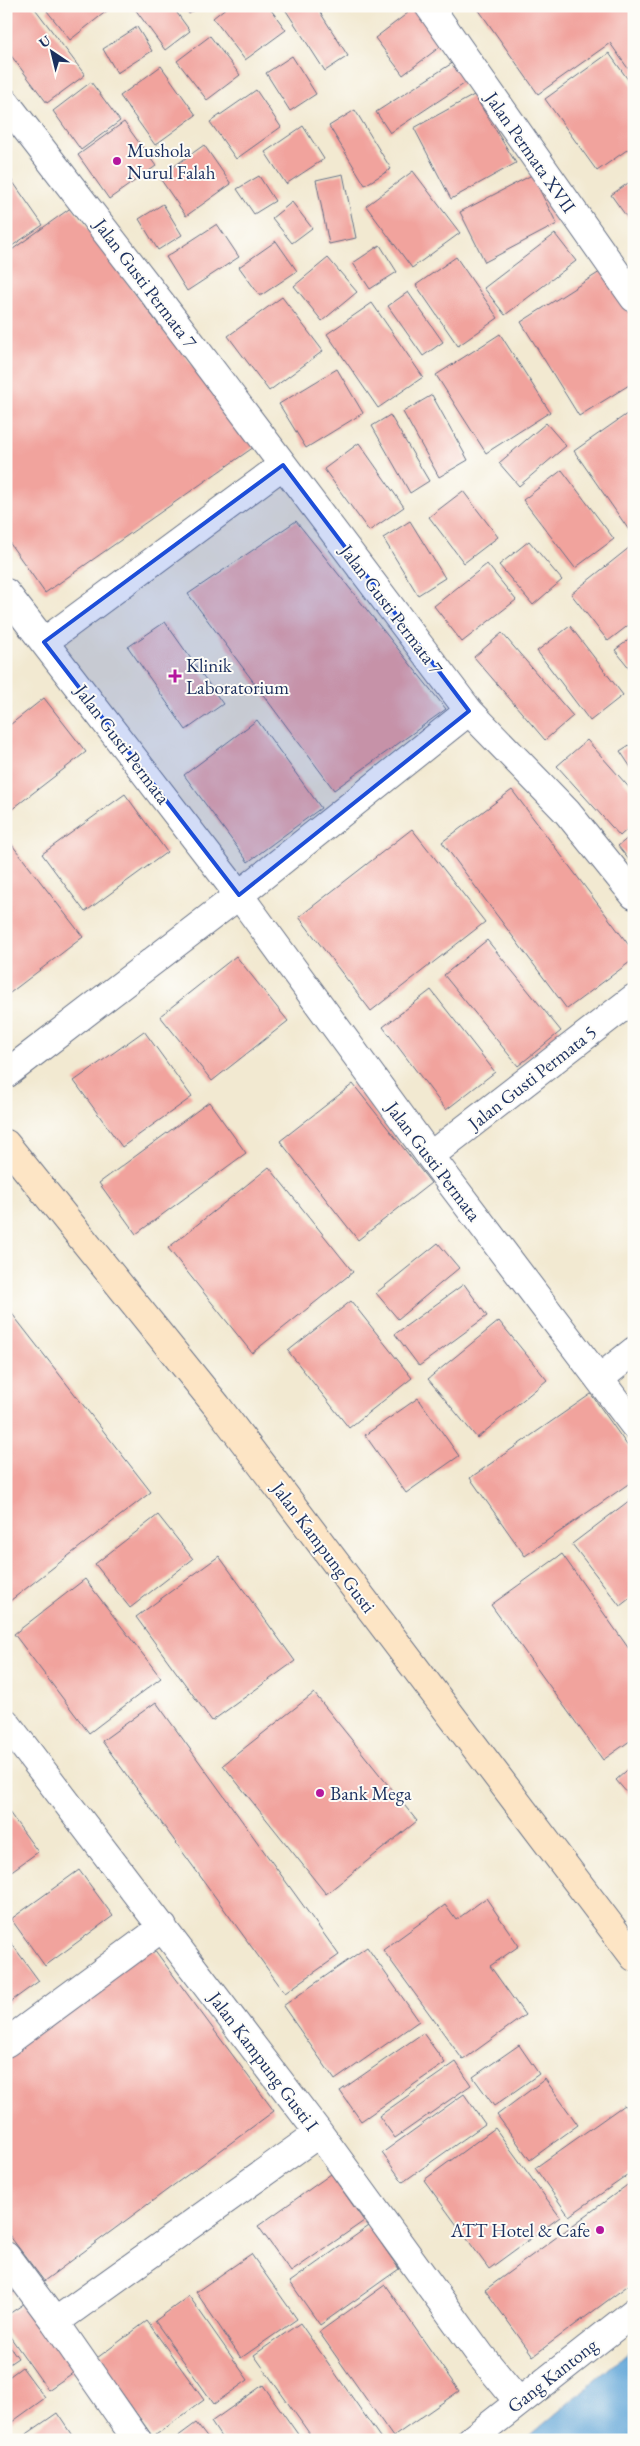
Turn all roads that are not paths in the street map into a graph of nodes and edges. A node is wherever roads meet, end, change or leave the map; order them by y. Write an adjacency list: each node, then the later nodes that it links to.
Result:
1 (429, 6): 3 (street, Jalan Permata XVII)
2 (6, 103): 4 (street, Jalan Gusti Permata 7)
3 (634, 298)
4 (283, 465): 6 (street); 7 (street, Jalan Gusti Permata 7)
5 (6, 593): 6 (street, Jalan Gusti Permata)
6 (44, 642): 8 (street, Jalan Gusti Permata)
7 (460, 718): 8 (street); 9 (street, Jalan Gusti Permata 7)
8 (239, 895): 11 (street); 13 (street, Jalan Gusti Permata)
9 (634, 896)
10 (634, 998): 13 (street, Jalan Gusti Permata 5)
11 (6, 1074)
12 (6, 1144): 19 (street, Jalan Kampung Gusti)
13 (430, 1156): 15 (street, Jalan Gusti Permata)
14 (634, 1350): 15 (street)
15 (599, 1379): 16 (street, Jalan Gusti Permata)
16 (634, 1425)
17 (11, 1738): 18 (street, Jalan Kampung Gusti I)
18 (163, 1928): 20 (street); 21 (street, Jalan Kampung Gusti I)
19 (634, 1957)
20 (6, 2043)
21 (319, 2133): 24 (street); 25 (street, Jalan Kampung Gusti I)
22 (6, 2256): 24 (street)
23 (634, 2312): 25 (street, Gang Kantong)
24 (55, 2322): 26 (street)
25 (518, 2402): 27 (street, Gang Kantong)
26 (137, 2440)
27 (471, 2440)

